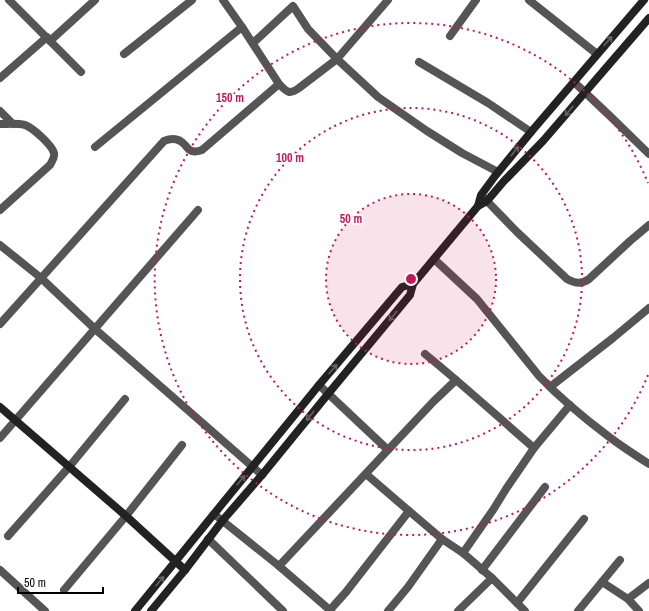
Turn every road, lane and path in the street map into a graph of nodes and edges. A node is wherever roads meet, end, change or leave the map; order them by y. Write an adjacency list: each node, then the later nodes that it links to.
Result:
1 (9, 0): 13 (street)
2 (95, 0): 13 (street)
3 (192, 0): 15 (street)
4 (223, 0): 11 (street)
5 (388, 0): 17 (street)
6 (476, 0): 12 (street)
7 (529, 0): 16 (street)
8 (644, 0): 16 (street, one-way to 8)
9 (291, 3): 14 (street); 17 (street)
10 (649, 18): 23 (street)
11 (242, 27): 14 (street); 28 (street)
12 (450, 36)
13 (48, 39): 19 (street); 20 (street)
14 (253, 43): 22 (street)
15 (124, 54)
16 (597, 54): 21 (street)
17 (337, 59): 22 (street); 30 (street)
18 (419, 62): 27 (street)
19 (81, 72)
20 (0, 78)
21 (574, 82): 23 (street); 27 (street)
22 (279, 84): 37 (street)
23 (585, 92): 29 (street); 31 (street, one-way to 31)
24 (0, 111): 26 (street)
25 (0, 124): 26 (street)
26 (14, 124): 32 (street)
27 (531, 132): 30 (street, one-way to 27)
28 (95, 147)
29 (649, 154)
30 (498, 172): 31 (street)
31 (484, 198): 34 (street); 36 (street)
32 (0, 208)
33 (198, 210): 41 (street)
34 (649, 225)
35 (0, 245): 37 (street)
36 (434, 259): 38 (street); 45 (street)
37 (41, 278): 40 (street); 41 (street)
38 (413, 284): 44 (street, one-way to 38); 46 (street, one-way to 46)
39 (649, 308): 45 (street)
40 (0, 324)
41 (95, 329): 50 (street); 56 (street)
42 (425, 354): 43 (street)
43 (456, 380): 53 (street); 54 (street)
44 (319, 385): 46 (street); 56 (street)
45 (550, 386): 48 (street)
46 (328, 394): 54 (street); 59 (street, one-way to 59)
47 (125, 399): 57 (street)
48 (570, 405): 53 (street); 55 (street)
49 (0, 407): 50 (street)
50 (15, 420): 51 (street); 57 (street)
51 (0, 438)
52 (182, 445): 63 (street)
53 (534, 448): 69 (street)
54 (388, 450): 58 (street)
55 (649, 464)
56 (252, 466): 59 (street); 62 (street, one-way to 56)
57 (69, 467): 63 (street); 66 (street)
58 (366, 474): 61 (street); 72 (street)
59 (262, 475): 65 (street)
60 (545, 487): 75 (street)
61 (409, 511): 68 (street); 82 (street)
62 (214, 514): 65 (street); 71 (street)
63 (126, 516): 71 (street); 79 (street)
64 (584, 519): 81 (street)
65 (223, 520): 67 (street); 72 (street)
66 (8, 536)
67 (208, 539): 74 (street); 86 (street)
68 (442, 539): 69 (street); 87 (street)
69 (463, 553): 75 (street)
70 (620, 560): 77 (street)
71 (176, 562): 74 (street); 84 (street, one-way to 71)
72 (279, 566): 82 (street)
73 (0, 570): 83 (street)
74 (185, 570): 85 (street)
75 (482, 570): 76 (street)
76 (492, 578): 81 (street); 88 (street)
77 (602, 582): 80 (street); 90 (street)
78 (649, 582): 80 (street)
79 (64, 590)
80 (628, 600): 91 (street)
81 (517, 604): 89 (street)
82 (331, 610)
83 (46, 611)
84 (135, 611)
85 (150, 611)
86 (283, 611)
87 (388, 611)
88 (458, 611)
89 (524, 611)
90 (578, 611)
91 (639, 611)

